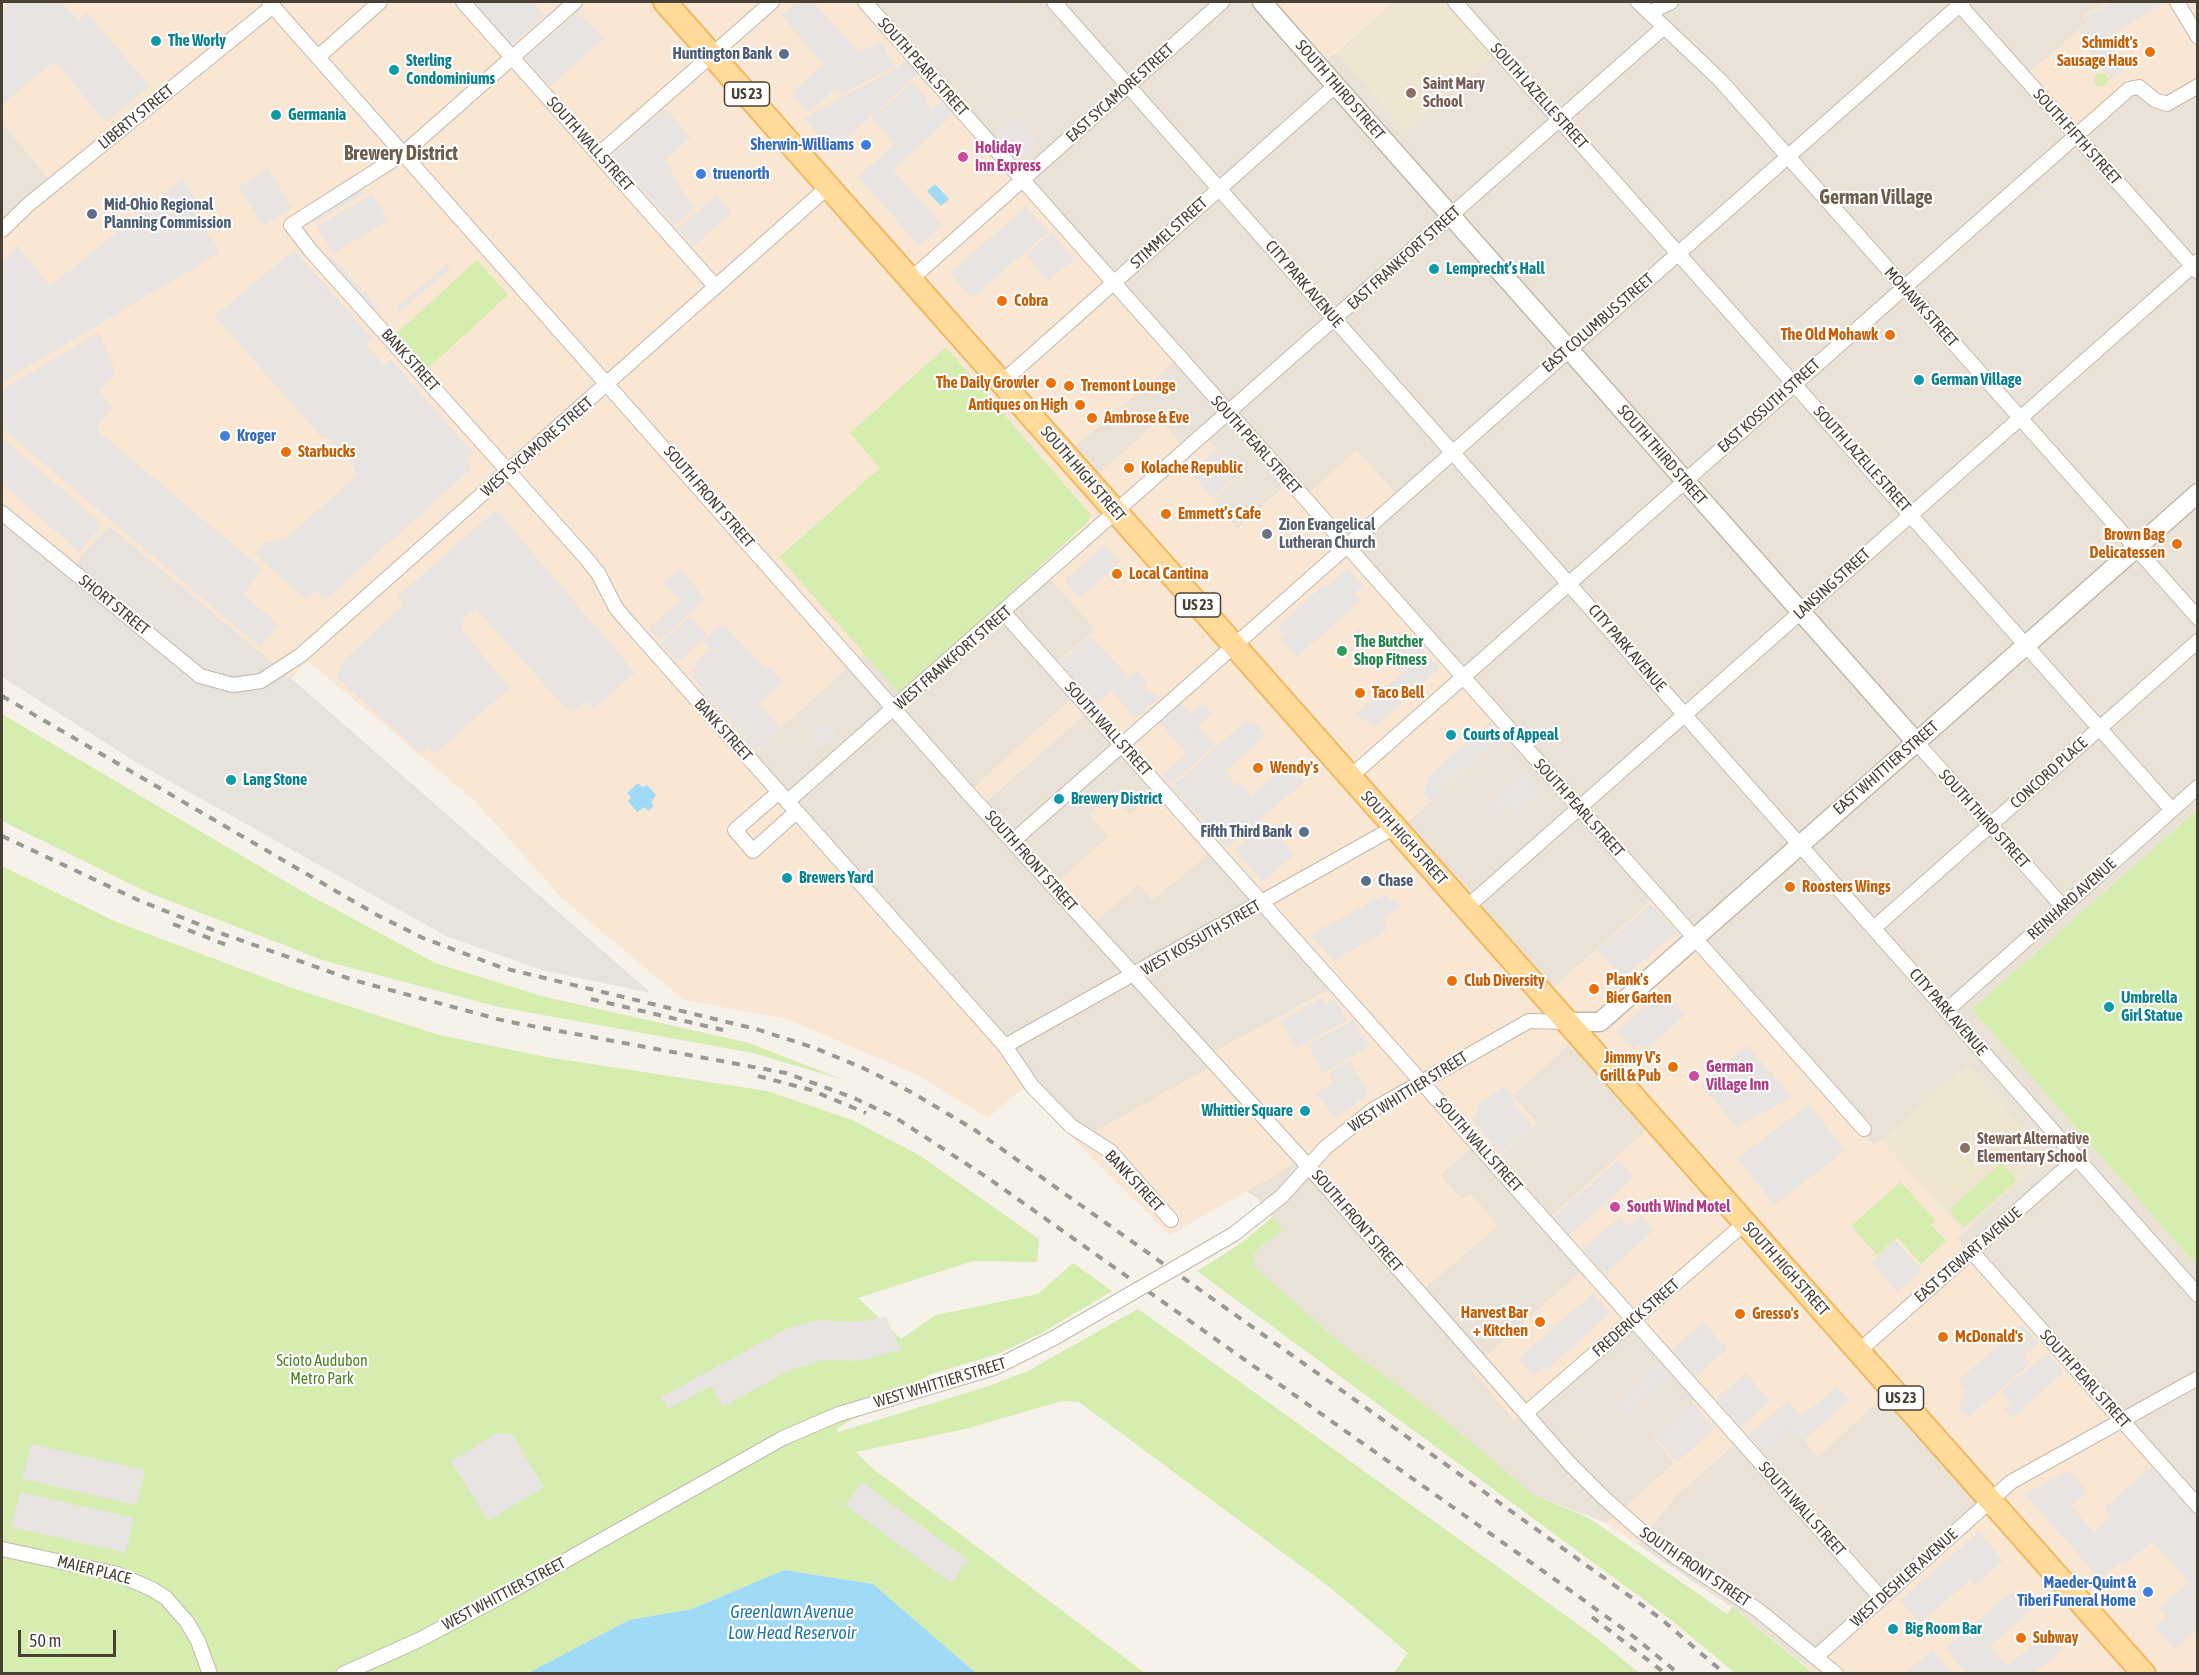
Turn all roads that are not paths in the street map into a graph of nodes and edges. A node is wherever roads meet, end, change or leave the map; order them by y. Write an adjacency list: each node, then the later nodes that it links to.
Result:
1 (380, 2): 20 (street)
2 (463, 2): 21 (street, SOUTH WALL STREET)
3 (576, 2): 21 (street)
4 (665, 2): 19 (main road, SOUTH HIGH STREET / US 23)
5 (772, 2): 19 (street)
6 (865, 2): 30 (street, SOUTH PEARL STREET)
7 (1054, 2): 23 (street, CITY PARK AVENUE)
8 (1222, 2): 23 (street, EAST SYCAMORE STREET)
9 (1262, 2): 22 (street, SOUTH THIRD STREET)
10 (1455, 2): 25 (street, SOUTH LAZELLE STREET)
11 (1638, 2): 16 (street, MOHAWK STREET)
12 (1671, 2): 16 (street)
13 (1960, 2): 26 (street, SOUTH FIFTH STREET); 29 (street, EAST COLUMBUS STREET)
14 (2177, 2): 18 (street)
15 (271, 4): 20 (street, SOUTH FRONT STREET); 34 (street, LIBERTY STREET)
16 (1649, 13): 17 (street, MOHAWK STREET)
17 (1664, 27): 25 (street, EAST FRANKFORT STREET); 29 (street, MOHAWK STREET)
18 (2198, 37)
19 (712, 55): 28 (street); 31 (main road, SOUTH HIGH STREET / US 23)
20 (318, 57): 27 (street, SOUTH FRONT STREET)
21 (513, 57): 27 (street); 28 (street, SOUTH WALL STREET)
22 (1336, 85): 32 (street, STIMMEL STREET); 33 (street, SOUTH THIRD STREET)
23 (1128, 86): 30 (street, EAST SYCAMORE STREET); 32 (street, CITY PARK AVENUE)
24 (2198, 86): 26 (street, EAST KOSSUTH STREET)
25 (1561, 120): 33 (street, EAST FRANKFORT STREET); 35 (street, SOUTH LAZELLE STREET)
26 (2076, 135): 36 (street, SOUTH FIFTH STREET); 40 (street, EAST KOSSUTH STREET)
27 (404, 153): 44 (street, SOUTH FRONT STREET); 49 (street, BANK STREET)
28 (599, 154): 39 (street, SOUTH WALL STREET)
29 (1787, 156): 35 (street, EAST COLUMBUS STREET); 40 (street, MOHAWK STREET)
30 (1023, 180): 37 (street, EAST SYCAMORE STREET); 38 (street, SOUTH PEARL STREET)
31 (829, 186): 37 (main road, SOUTH HIGH STREET / US 23); 39 (street, WEST SYCAMORE STREET)
32 (1219, 189): 38 (street, STIMMEL STREET); 41 (street, CITY PARK AVENUE)
33 (1451, 217): 41 (street, EAST FRANKFORT STREET); 42 (street, SOUTH THIRD STREET)
34 (2, 230)
35 (1679, 252): 42 (street, EAST COLUMBUS STREET); 45 (street, SOUTH LAZELLE STREET)
36 (2196, 266): 47 (street, LANSING STREET)
37 (910, 280): 43 (main road, SOUTH HIGH STREET / US 23)
38 (1114, 283): 43 (street, STIMMEL STREET); 46 (street, SOUTH PEARL STREET)
39 (715, 286): 44 (street, WEST SYCAMORE STREET)
40 (1903, 287): 45 (street, EAST KOSSUTH STREET); 47 (street, MOHAWK STREET)
41 (1335, 320): 46 (street, EAST FRANKFORT STREET); 48 (street, CITY PARK AVENUE)
42 (1569, 349): 48 (street, EAST COLUMBUS STREET); 50 (street, SOUTH THIRD STREET)
43 (1002, 382): 53 (main road, SOUTH HIGH STREET / US 23)
44 (608, 383): 49 (street, WEST SYCAMORE STREET); 66 (street, SOUTH FRONT STREET)
45 (1794, 383): 50 (street, EAST KOSSUTH STREET); 54 (street, SOUTH LAZELLE STREET)
46 (1229, 414): 53 (street, EAST FRANKFORT STREET); 55 (street, SOUTH PEARL STREET)
47 (2020, 418): 54 (street, LANSING STREET); 56 (street, MOHAWK STREET)
48 (1453, 452): 55 (street, EAST COLUMBUS STREET); 57 (street, CITY PARK AVENUE)
49 (509, 472): 65 (street, WEST SYCAMORE STREET); 73 (street, BANK STREET)
50 (1685, 480): 57 (street, EAST KOSSUTH STREET); 58 (street, SOUTH THIRD STREET)
51 (2198, 493): 56 (street, EAST WHITTIER STREET)
52 (2, 513): 65 (street, SHORT STREET)
53 (1117, 513): 59 (street, WEST FRANKFORT STREET); 62 (main road, SOUTH HIGH STREET / US 23)
54 (1910, 514): 58 (street, LANSING STREET); 63 (street, SOUTH LAZELLE STREET)
55 (1346, 545): 62 (street, EAST COLUMBUS STREET); 64 (street, SOUTH PEARL STREET)
56 (2135, 548): 60 (street, MOHAWK STREET); 63 (street, EAST WHITTIER STREET)
57 (1569, 583): 64 (street, EAST KOSSUTH STREET); 67 (street, CITY PARK AVENUE)
58 (1800, 612): 67 (street, LANSING STREET); 69 (street, SOUTH THIRD STREET)
59 (1004, 613): 66 (street, WEST FRANKFORT STREET); 70 (street, SOUTH WALL STREET)
60 (2198, 618)
61 (2198, 641): 68 (street, CONCORD PLACE)
62 (1234, 645): 70 (street, EAST COLUMBUS STREET); 71 (main road, SOUTH HIGH STREET / US 23)
63 (2025, 645): 68 (street, SOUTH LAZELLE STREET); 69 (street, EAST WHITTIER STREET)
64 (1463, 677): 71 (street, EAST KOSSUTH STREET); 74 (street, SOUTH PEARL STREET)
65 (233, 685)
66 (896, 708): 73 (street, WEST FRANKFORT STREET); 78 (street, SOUTH FRONT STREET)
67 (1685, 714): 74 (street, LANSING STREET); 79 (street, CITY PARK AVENUE)
68 (2100, 728): 75 (street, SOUTH LAZELLE STREET); 76 (street, CONCORD PLACE)
69 (1916, 742): 76 (street, SOUTH THIRD STREET); 79 (street, EAST WHITTIER STREET)
70 (1122, 744): 78 (street, EAST COLUMBUS STREET); 80 (street, SOUTH WALL STREET)
71 (1350, 777): 77 (main road, SOUTH HIGH STREET / US 23)
72 (2198, 787): 75 (street, REINHARD AVENUE)
73 (787, 802): 88 (street, BANK STREET)
74 (1579, 808): 81 (street, LANSING STREET); 84 (street, SOUTH PEARL STREET)
75 (2172, 810): 82 (street, REINHARD AVENUE)
76 (1990, 825): 82 (street, SOUTH THIRD STREET); 83 (street, CONCORD PLACE)
77 (1395, 827): 80 (street, WEST KOSSUTH STREET); 81 (main road, SOUTH HIGH STREET / US 23)
78 (1013, 842): 85 (street, SOUTH FRONT STREET)
79 (1800, 844): 83 (street, CITY PARK AVENUE); 84 (street, EAST WHITTIER STREET)
80 (1263, 902): 85 (street, WEST KOSSUTH STREET); 89 (street, SOUTH WALL STREET)
81 (1467, 907): 87 (main road, SOUTH HIGH STREET / US 23)
82 (2062, 907): 86 (street, REINHARD AVENUE)
83 (1874, 928): 86 (street, CITY PARK AVENUE)
84 (1694, 937): 87 (street, EAST WHITTIER STREET); 90 (street, SOUTH PEARL STREET)
85 (1134, 975): 88 (street, WEST KOSSUTH STREET); 92 (street, SOUTH FRONT STREET)
86 (1946, 1011): 91 (street, CITY PARK AVENUE)
87 (1568, 1022): 89 (street, WEST WHITTIER STREET); 94 (main road, SOUTH HIGH STREET / US 23)
88 (1005, 1046): 93 (street, BANK STREET)
89 (1422, 1080): 92 (street, WEST WHITTIER STREET); 97 (street, SOUTH WALL STREET)
90 (1864, 1129)
91 (2077, 1158): 95 (street, EAST STEWART AVENUE); 96 (street, CITY PARK AVENUE)
92 (1309, 1167): 100 (street, SOUTH FRONT STREET); 108 (street, WEST WHITTIER STREET, bridge)
93 (1171, 1220)
94 (1745, 1223): 97 (street, FREDERICK STREET); 98 (main road, SOUTH HIGH STREET / US 23)
95 (1972, 1252): 98 (street, EAST STEWART AVENUE); 101 (street, SOUTH PEARL STREET)
96 (2198, 1295)
97 (1634, 1320): 100 (street, FREDERICK STREET); 105 (street, SOUTH WALL STREET)
98 (1859, 1351): 102 (main road, SOUTH HIGH STREET / US 23)
99 (2198, 1378): 101 (street, WEST DESHLER AVENUE)
100 (1526, 1413): 106 (street, SOUTH FRONT STREET)
101 (2122, 1420): 102 (street, WEST DESHLER AVENUE); 103 (street, SOUTH PEARL STREET)
102 (1990, 1499): 105 (street, WEST DESHLER AVENUE); 110 (main road, SOUTH HIGH STREET / US 23)
103 (2198, 1506)
104 (2, 1549): 107 (street, MAIER PLACE)
105 (1881, 1598): 106 (street, WEST DESHLER AVENUE)
106 (1817, 1656): 109 (street, SOUTH FRONT STREET)
107 (210, 1674)
108 (343, 1674)
109 (1836, 1674)
110 (2144, 1674)

